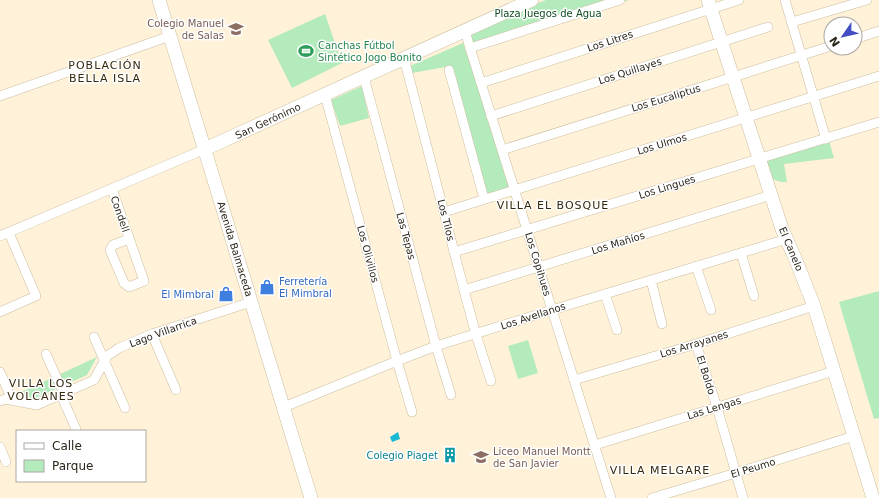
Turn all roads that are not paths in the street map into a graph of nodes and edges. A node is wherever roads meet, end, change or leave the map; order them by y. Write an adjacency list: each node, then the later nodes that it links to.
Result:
1 (159, 0): 12 (street, Avenida Balmaceda)
2 (532, 0): 10 (street, San Gerónimo)
3 (620, 0): 15 (street)
4 (739, 0): 7 (street, Los Litres)
5 (785, 0): 8 (street)
6 (867, 0): 8 (street)
7 (709, 5): 14 (street, El Canelo); 23 (street, Los Litres)
8 (792, 22): 17 (street)
9 (768, 27): 14 (street, Los Quillayes)
10 (465, 31): 15 (street, Los Copihues); 18 (street, San Gerónimo)
11 (879, 31): 13 (street)
12 (170, 36): 25 (street); 31 (street, Avenida Balmaceda)
13 (863, 36)
14 (721, 42): 22 (street, El Canelo); 27 (street, Los Quillayes)
15 (470, 48): 23 (street, Los Copihues)
16 (823, 48): 17 (street, Los Eucaliptus)
17 (802, 55): 22 (street, Los Eucaliptus); 26 (street)
18 (404, 58): 21 (street, San Gerónimo); 38 (street, Los Tilos)
19 (449, 70): 37 (street)
20 (879, 76): 26 (street, Los Ulmos)
21 (364, 77): 24 (street, San Gerónimo); 62 (street, Las Tepas)
22 (732, 77): 28 (street, El Canelo); 32 (street, Los Eucaliptus)
23 (481, 83): 27 (street, Los Copihues)
24 (325, 95): 31 (street, San Gerónimo); 65 (street, Los Olivillos)
25 (0, 96)
26 (814, 96): 28 (street, Los Ulmos); 30 (street)
27 (491, 116): 32 (street, Los Copihues)
28 (746, 118): 33 (street, El Canelo); 35 (street, Los Ulmos)
29 (879, 122): 30 (street, Los Lingues)
30 (826, 138): 33 (street, Los Lingues)
31 (205, 149): 34 (street, San Gerónimo); 51 (street, Avenida Balmaceda)
32 (502, 150): 35 (street, Los Copihues)
33 (759, 159): 36 (street, El Canelo); 39 (street, Los Lingues)
34 (112, 189): 40 (street, San Gerónimo); 41 (street, Condell)
35 (515, 190): 37 (street, Los Ulmos); 39 (street, Los Copihues)
36 (771, 195): 42 (street, El Canelo); 46 (street, Los Mañíos)
37 (485, 200): 38 (street, Los Ulmos)
38 (444, 212): 43 (street, Los Tilos)
39 (527, 230): 43 (street, Los Lingues); 46 (street, Los Copihues)
40 (4, 235): 55 (street)
41 (129, 239): 41 (street, Condell)
42 (787, 239): 44 (street, Los Avellanos); 52 (street, El Canelo)
43 (454, 252): 48 (street, Los Tilos)
44 (741, 253): 45 (street, Los Avellanos); 50 (street)
45 (696, 266): 47 (street, Los Avellanos); 54 (street)
46 (539, 268): 48 (street, Los Mañíos); 53 (street, Los Copihues)
47 (651, 280): 49 (street, Los Avellanos); 56 (street)
48 (464, 290): 59 (street, Los Tilos)
49 (605, 294): 53 (street, Los Avellanos); 57 (street)
50 (754, 296)
51 (251, 302): 58 (street, Lago Villarrica); 75 (street, Avenida Balmaceda)
52 (814, 306): 61 (street, Los Arrayanes); 66 (street, El Canelo)
53 (552, 310): 59 (street, Los Avellanos); 68 (street, Los Copihues)
54 (711, 310)
55 (0, 312)
56 (662, 324)
57 (617, 330)
58 (152, 334): 64 (street, Lago Villarrica); 70 (street)
59 (476, 334): 62 (street, Los Avellanos); 69 (street, Los Tilos)
60 (94, 337): 64 (street)
61 (696, 344): 68 (street, Los Arrayanes); 76 (street, El Boldo)
62 (436, 346): 65 (street, Los Avellanos); 72 (street, Las Tepas)
63 (46, 354): 71 (street)
64 (104, 360): 71 (street, Lago Villarrica); 77 (street)
65 (397, 361): 75 (street, Los Avellanos); 78 (street, Los Olivillos)
66 (834, 371): 76 (street, Las Lengas); 80 (street, El Canelo)
67 (0, 372): 74 (street)
68 (574, 380): 81 (street, Los Copihues)
69 (491, 381)
70 (176, 390)
71 (63, 394): 74 (street, Lago Villarrica); 79 (street)
72 (451, 395)
73 (0, 400): 74 (street, Lago Villarrica)
74 (12, 400)
75 (284, 407): 85 (street, Avenida Balmaceda)
76 (717, 407): 81 (street, Las Lengas); 84 (street, El Boldo)
77 (125, 408)
78 (412, 412)
79 (76, 429)
80 (854, 436): 84 (street, El Peumo); 89 (street, El Canelo)
81 (595, 445): 86 (street, Los Copihues)
82 (0, 447): 83 (street)
83 (6, 462)
84 (736, 473): 87 (street, El Peumo); 88 (street, El Boldo)
85 (311, 498)
86 (611, 498)
87 (652, 498)
88 (743, 498)
89 (873, 498)

